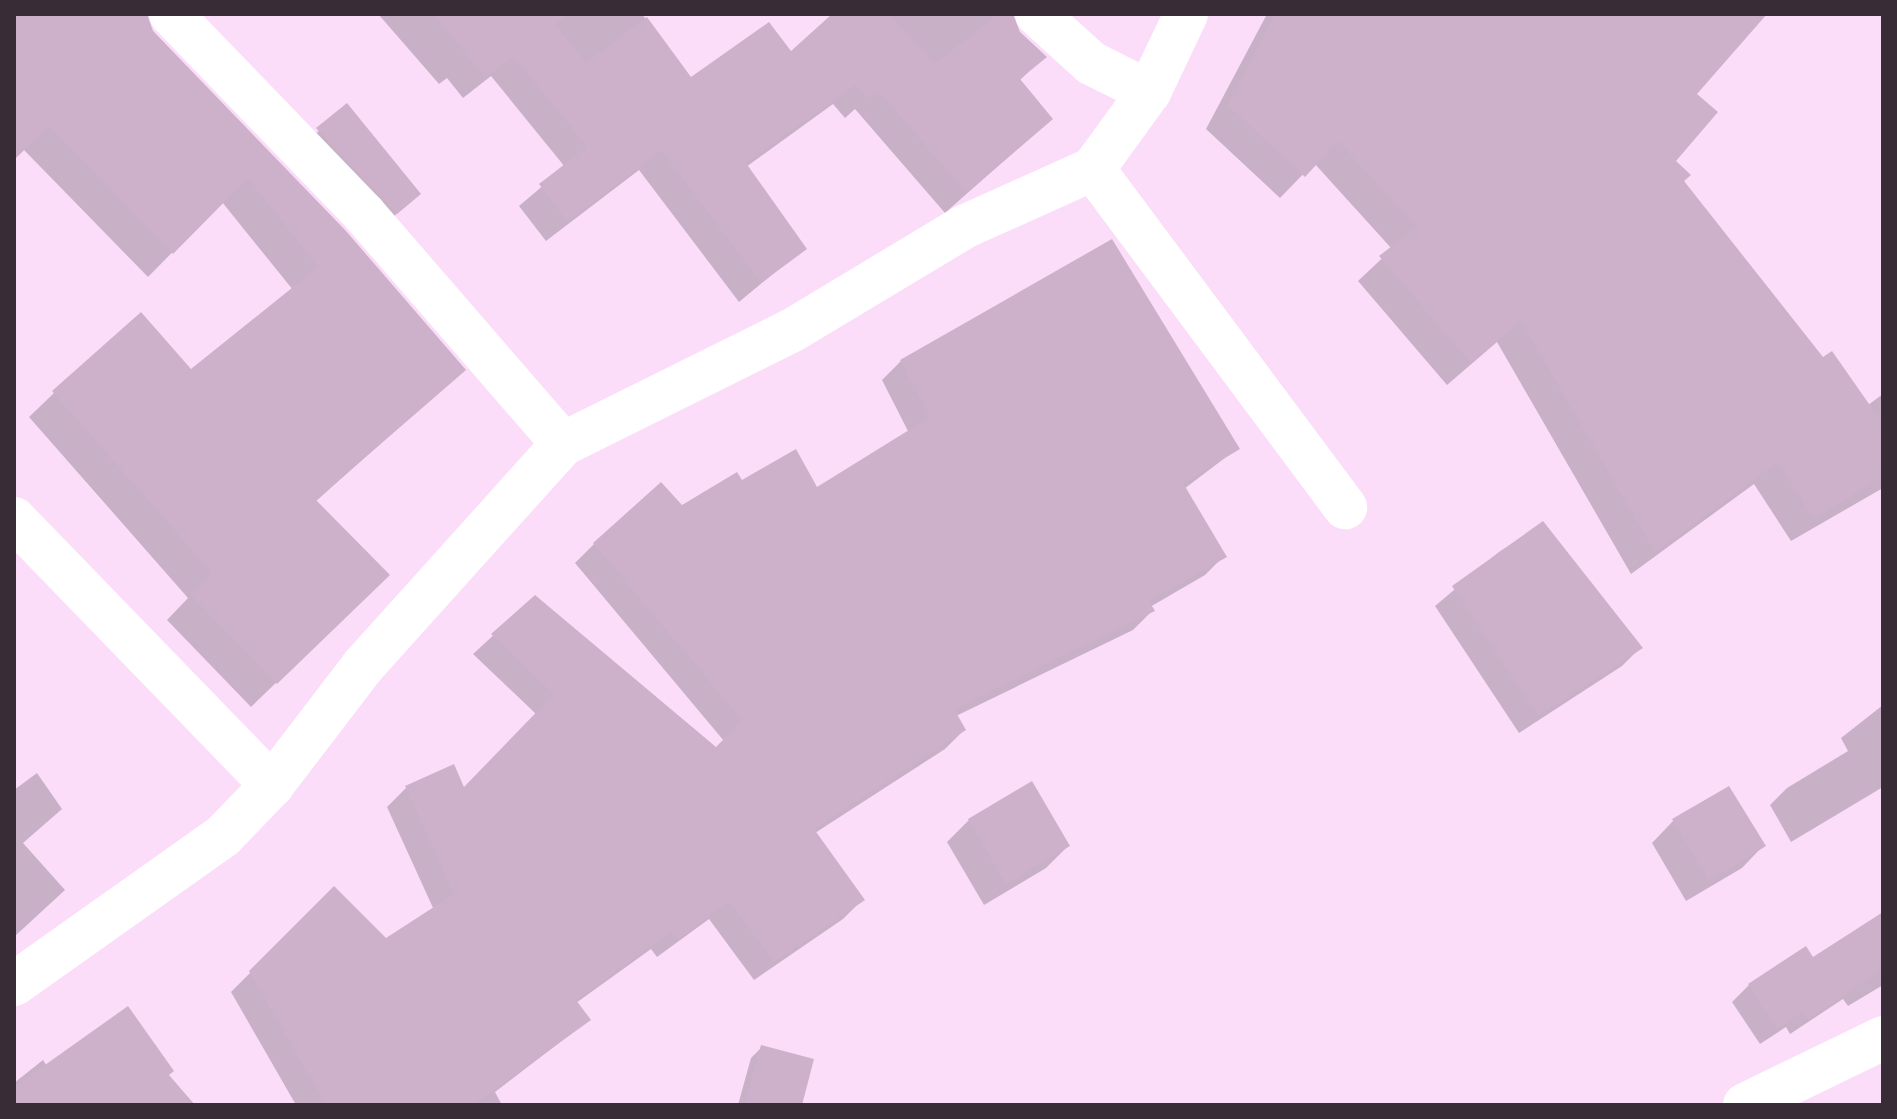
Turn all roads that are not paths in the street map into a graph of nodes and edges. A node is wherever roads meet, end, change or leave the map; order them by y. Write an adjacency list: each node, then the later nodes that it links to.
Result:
1 (171, 14): 7 (street)
2 (1037, 14): 4 (street)
3 (1186, 14): 5 (street)
4 (1078, 30): 5 (street)
5 (1149, 92): 6 (street)
6 (1093, 169): 7 (street); 8 (street)
7 (563, 444): 10 (street)
8 (1345, 507)
9 (14, 519): 10 (street)
10 (272, 785): 11 (street)
11 (14, 984)
12 (1883, 1038): 13 (street)
13 (1745, 1105)

